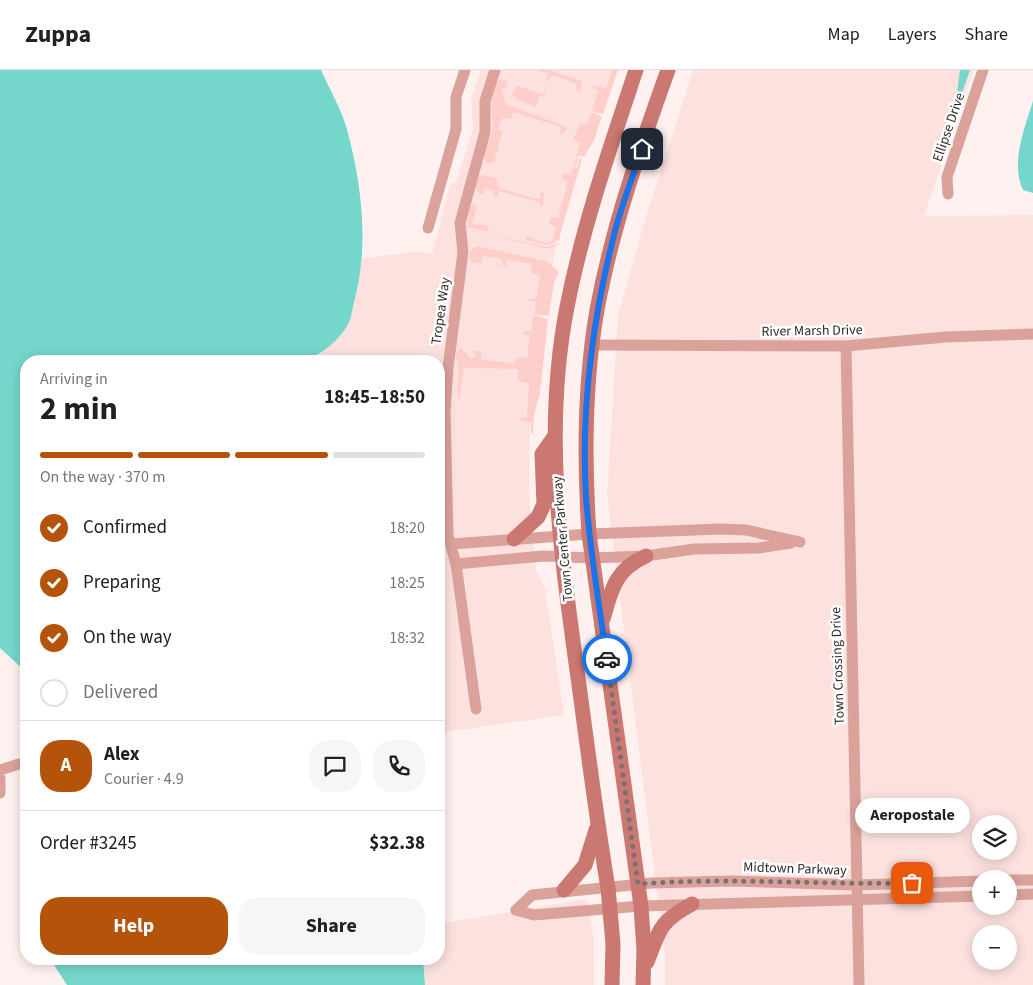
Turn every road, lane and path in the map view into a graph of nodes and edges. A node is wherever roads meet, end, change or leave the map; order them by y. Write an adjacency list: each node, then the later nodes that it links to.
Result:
1 (465, 70): 9 (street)
2 (495, 70): 17 (street, Tropea Way)
3 (636, 70): 13 (main road, Town Center Parkway)
4 (668, 70): 7 (main road, Town Center Parkway)
5 (682, 70): 7 (main road)
6 (983, 70): 8 (street, Ellipse Drive)
7 (662, 86): 11 (main road, Town Center Parkway)
8 (948, 194)
9 (428, 228)
10 (1033, 334): 12 (street, River Marsh Drive)
11 (592, 345): 12 (street, River Marsh Drive); 14 (main road, Town Center Parkway)
12 (846, 346): 33 (street, Town Crossing Drive)
13 (554, 437): 15 (main road, Town Center Parkway); 16 (main road)
14 (589, 534): 15 (street); 18 (street); 20 (main road, Town Center Parkway)
15 (560, 537): 16 (street); 19 (main road, Town Center Parkway)
16 (514, 538): 17 (street)
17 (450, 544): 21 (street, Tropea Way)
18 (646, 556): 20 (street); 22 (main road)
19 (562, 558): 20 (street); 21 (street); 28 (main road, Town Center Parkway)
20 (592, 558): 22 (main road, Town Center Parkway)
21 (456, 564): 23 (street, Tropea Way)
22 (602, 625): 32 (main road, Town Center Parkway)
23 (476, 709)
24 (20, 764): 25 (street)
25 (0, 770)
26 (0, 778): 27 (street)
27 (0, 792)
28 (598, 821): 34 (main road, Town Center Parkway); 35 (main road)
29 (1017, 880): 30 (street)
30 (1033, 880)
31 (972, 881): 33 (street, Midtown Parkway)
32 (638, 884): 33 (street, Midtown Parkway); 34 (street, Midtown Parkway); 41 (main road, Town Center Parkway)
33 (856, 885): 39 (street, Town Crossing Drive)
34 (608, 888): 35 (street, Midtown Parkway); 42 (main road, Town Center Parkway)
35 (564, 890): 42 (street, Midtown Parkway)
36 (1033, 894): 37 (street)
37 (1017, 895)
38 (972, 896): 39 (street)
39 (856, 899): 40 (street); 45 (street, Town Crossing Drive)
40 (692, 904): 41 (street); 43 (main road)
41 (641, 906): 42 (street); 43 (main road, Town Center Parkway)
42 (610, 908): 44 (main road, Town Center Parkway)
43 (643, 978)
44 (612, 985)
45 (859, 985)

